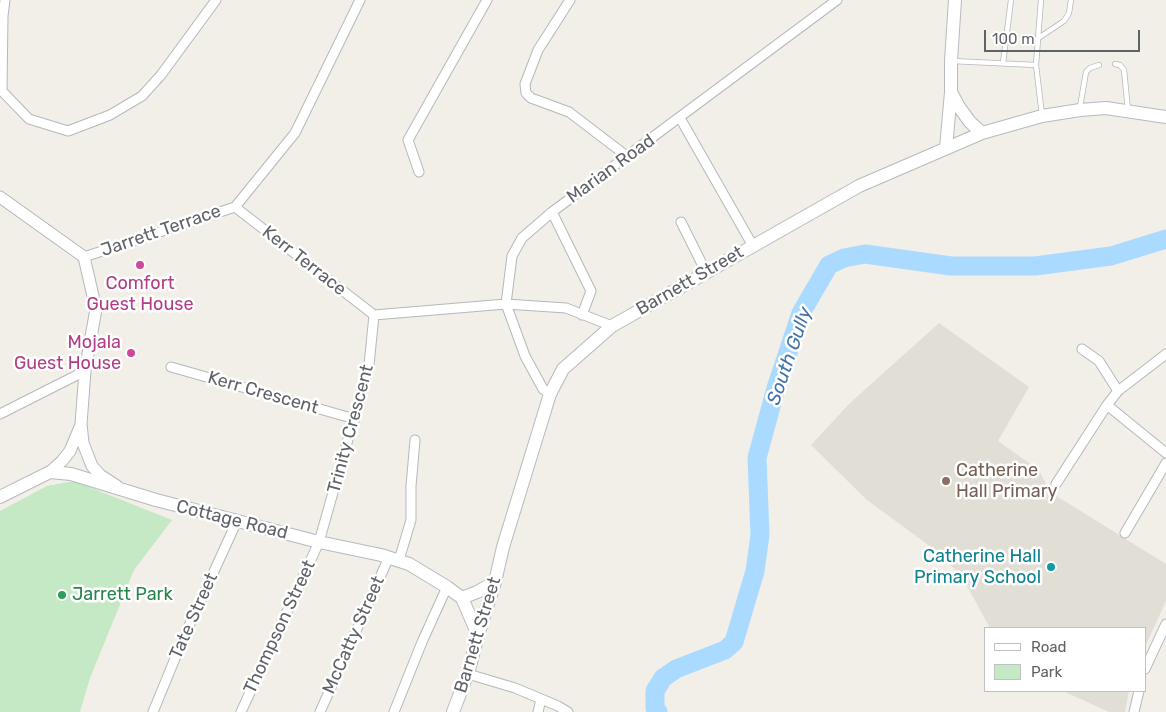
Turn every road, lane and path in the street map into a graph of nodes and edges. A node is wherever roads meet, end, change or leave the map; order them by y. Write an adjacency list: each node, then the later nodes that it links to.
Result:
1 (5, 0): 2 (street)
2 (216, 0)
3 (360, 0): 28 (street, Jarrett Terrace)
4 (486, 0): 26 (street)
5 (570, 0): 25 (street)
6 (837, 0): 21 (street, Marian Road)
7 (955, 0): 12 (main road)
8 (1011, 0): 13 (lane)
9 (1041, 0): 11 (lane)
10 (1071, 0): 11 (lane)
11 (1037, 39): 14 (lane)
12 (951, 61): 13 (lane); 17 (main road)
13 (1003, 63): 14 (lane)
14 (1036, 64): 20 (lane)
15 (1115, 64): 19 (lane)
16 (1099, 65): 18 (lane)
17 (951, 92): 23 (main road); 24 (main road)
18 (1080, 110): 19 (main road, Barnett Street); 20 (main road, Barnett Street)
19 (1128, 111): 22 (main road, Barnett Street)
20 (1042, 116): 23 (main road, Barnett Street)
21 (680, 118): 25 (street, Marian Road); 31 (street)
22 (1166, 118)
23 (982, 133): 24 (main road, Barnett Street)
24 (946, 148): 31 (main road, Barnett Street)
25 (628, 157): 29 (street, Marian Road)
26 (420, 172)
27 (0, 197): 32 (street)
28 (235, 207): 32 (street, Jarrett Terrace); 35 (street, Kerr Terrace)
29 (552, 212): 34 (street, Marian Road); 36 (street)
30 (681, 222): 33 (street)
31 (753, 246): 33 (main road, Barnett Street)
32 (84, 257): 41 (street)
33 (706, 272): 37 (main road, Barnett Street)
34 (506, 304): 35 (street); 36 (street); 43 (street, Marian Road)
35 (374, 315): 46 (street, Trinity Crescent)
36 (582, 315): 37 (street)
37 (612, 326): 43 (main road, Barnett Street)
38 (1082, 349): 42 (street)
39 (1166, 354): 42 (street)
40 (171, 367): 46 (street, Kerr Crescent)
41 (85, 371): 45 (street); 47 (street)
42 (1118, 391): 44 (street)
43 (550, 394): 59 (main road, Barnett Street)
44 (1107, 405): 49 (street); 52 (street)
45 (0, 414)
46 (355, 419): 57 (street, Trinity Crescent)
47 (81, 424): 51 (street); 53 (street)
48 (415, 440): 58 (street, McCatty Street)
49 (1166, 453)
50 (1166, 463): 56 (street)
51 (50, 472): 53 (main road, Cottage Road); 54 (main road)
52 (1056, 484)
53 (120, 488): 55 (main road, Cottage Road)
54 (0, 497)
55 (237, 522): 57 (main road, Cottage Road); 69 (street, Tate Street)
56 (1125, 534)
57 (319, 542): 58 (main road, Cottage Road); 70 (street, Thompson Street)
58 (394, 559): 60 (main road, Cottage Road); 71 (street, McCatty Street)
59 (495, 582): 61 (main road); 63 (main road, Barnett Street)
60 (446, 586): 61 (main road, Cottage Road); 72 (street)
61 (462, 598): 63 (main road, Cottage Road)
62 (1166, 624): 64 (street)
63 (478, 635): 66 (main road, Barnett Street)
64 (1164, 635): 65 (street)
65 (1146, 667)
66 (468, 674): 68 (street); 73 (main road, Barnett Street)
67 (1139, 692): 76 (street)
68 (541, 699): 74 (street); 75 (street)
69 (153, 712)
70 (241, 712)
71 (320, 712)
72 (394, 712)
73 (454, 712)
74 (538, 712)
75 (568, 712)
76 (1134, 712)

